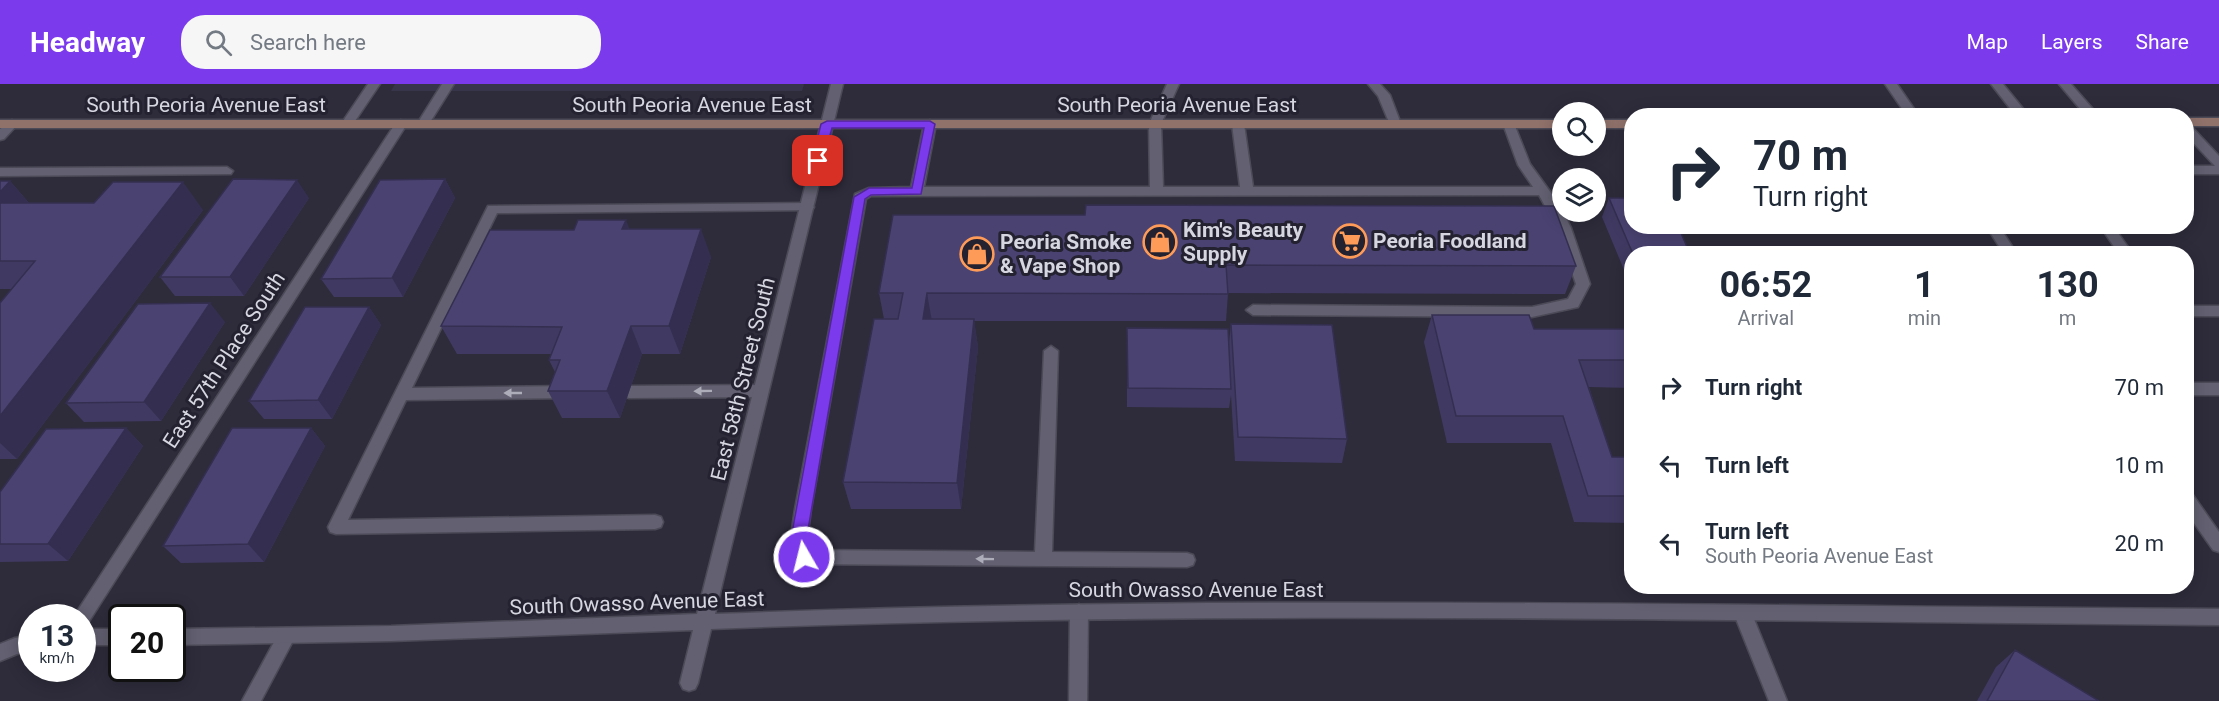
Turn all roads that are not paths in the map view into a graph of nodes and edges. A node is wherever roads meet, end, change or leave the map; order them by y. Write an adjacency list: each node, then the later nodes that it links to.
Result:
1 (374, 84): 15 (street)
2 (448, 84): 17 (street)
3 (837, 84): 18 (street, East 58th Street South)
4 (1173, 84): 20 (street)
5 (1374, 84): 22 (street)
6 (1891, 84): 9 (street)
7 (1997, 84): 10 (street)
8 (2065, 84): 11 (street)
9 (1908, 108)
10 (2016, 108)
11 (2086, 108)
12 (2194, 122): 13 (main road)
13 (2219, 122)
14 (6, 124): 15 (main road, South Peoria Avenue East); 27 (street)
15 (347, 124): 16 (main road, South Peoria Avenue East)
16 (401, 124): 17 (main road, South Peoria Avenue East); 54 (street, East 57th Place South)
17 (423, 124): 18 (main road, South Peoria Avenue East)
18 (827, 124): 19 (main road, South Peoria Avenue East); 38 (street, East 58th Street South)
19 (930, 124): 20 (main road, South Peoria Avenue East); 34 (street)
20 (1155, 124): 21 (main road, South Peoria Avenue East); 35 (street)
21 (1238, 124): 22 (main road, South Peoria Avenue East); 36 (street)
22 (1395, 124): 23 (main road, South Peoria Avenue East)
23 (1509, 124): 24 (main road, South Peoria Avenue East); 37 (street)
24 (1552, 124)
25 (1606, 124): 26 (main road)
26 (1624, 124)
27 (0, 136)
28 (2194, 136): 29 (street)
29 (2219, 163)
30 (2194, 170): 31 (street)
31 (2219, 170)
32 (227, 171): 33 (street)
33 (0, 172)
34 (917, 191): 35 (street); 52 (street, one-way to 34)
35 (1157, 191): 36 (street)
36 (1247, 191): 37 (street)
37 (1542, 191): 39 (street)
38 (807, 207): 45 (street, East 58th Street South); 48 (street)
39 (1253, 310)
40 (2194, 311): 41 (street)
41 (2219, 311)
42 (1051, 351): 52 (street)
43 (2194, 389): 44 (street)
44 (2219, 389)
45 (761, 391): 47 (street, one-way to 47); 58 (street, East 58th Street South)
46 (572, 392): 48 (street, one-way to 48)
47 (628, 392)
48 (402, 394): 50 (street)
49 (2194, 511): 51 (street)
50 (655, 522)
51 (2219, 545)
52 (1043, 560): 53 (street)
53 (1187, 560)
54 (91, 604)
55 (1079, 612): 56 (street, South Owasso Avenue East); 58 (street, South Owasso Avenue East); 65 (street)
56 (1743, 614): 57 (street, South Owasso Avenue East); 66 (street)
57 (2219, 617)
58 (704, 622): 60 (street, South Owasso Avenue East); 63 (street, East 58th Street South)
59 (186, 637): 60 (street, South Owasso Avenue East)
60 (286, 637): 64 (street)
61 (18, 646): 62 (street)
62 (0, 653)
63 (689, 683)
64 (251, 701)
65 (1078, 701)
66 (1778, 701)

